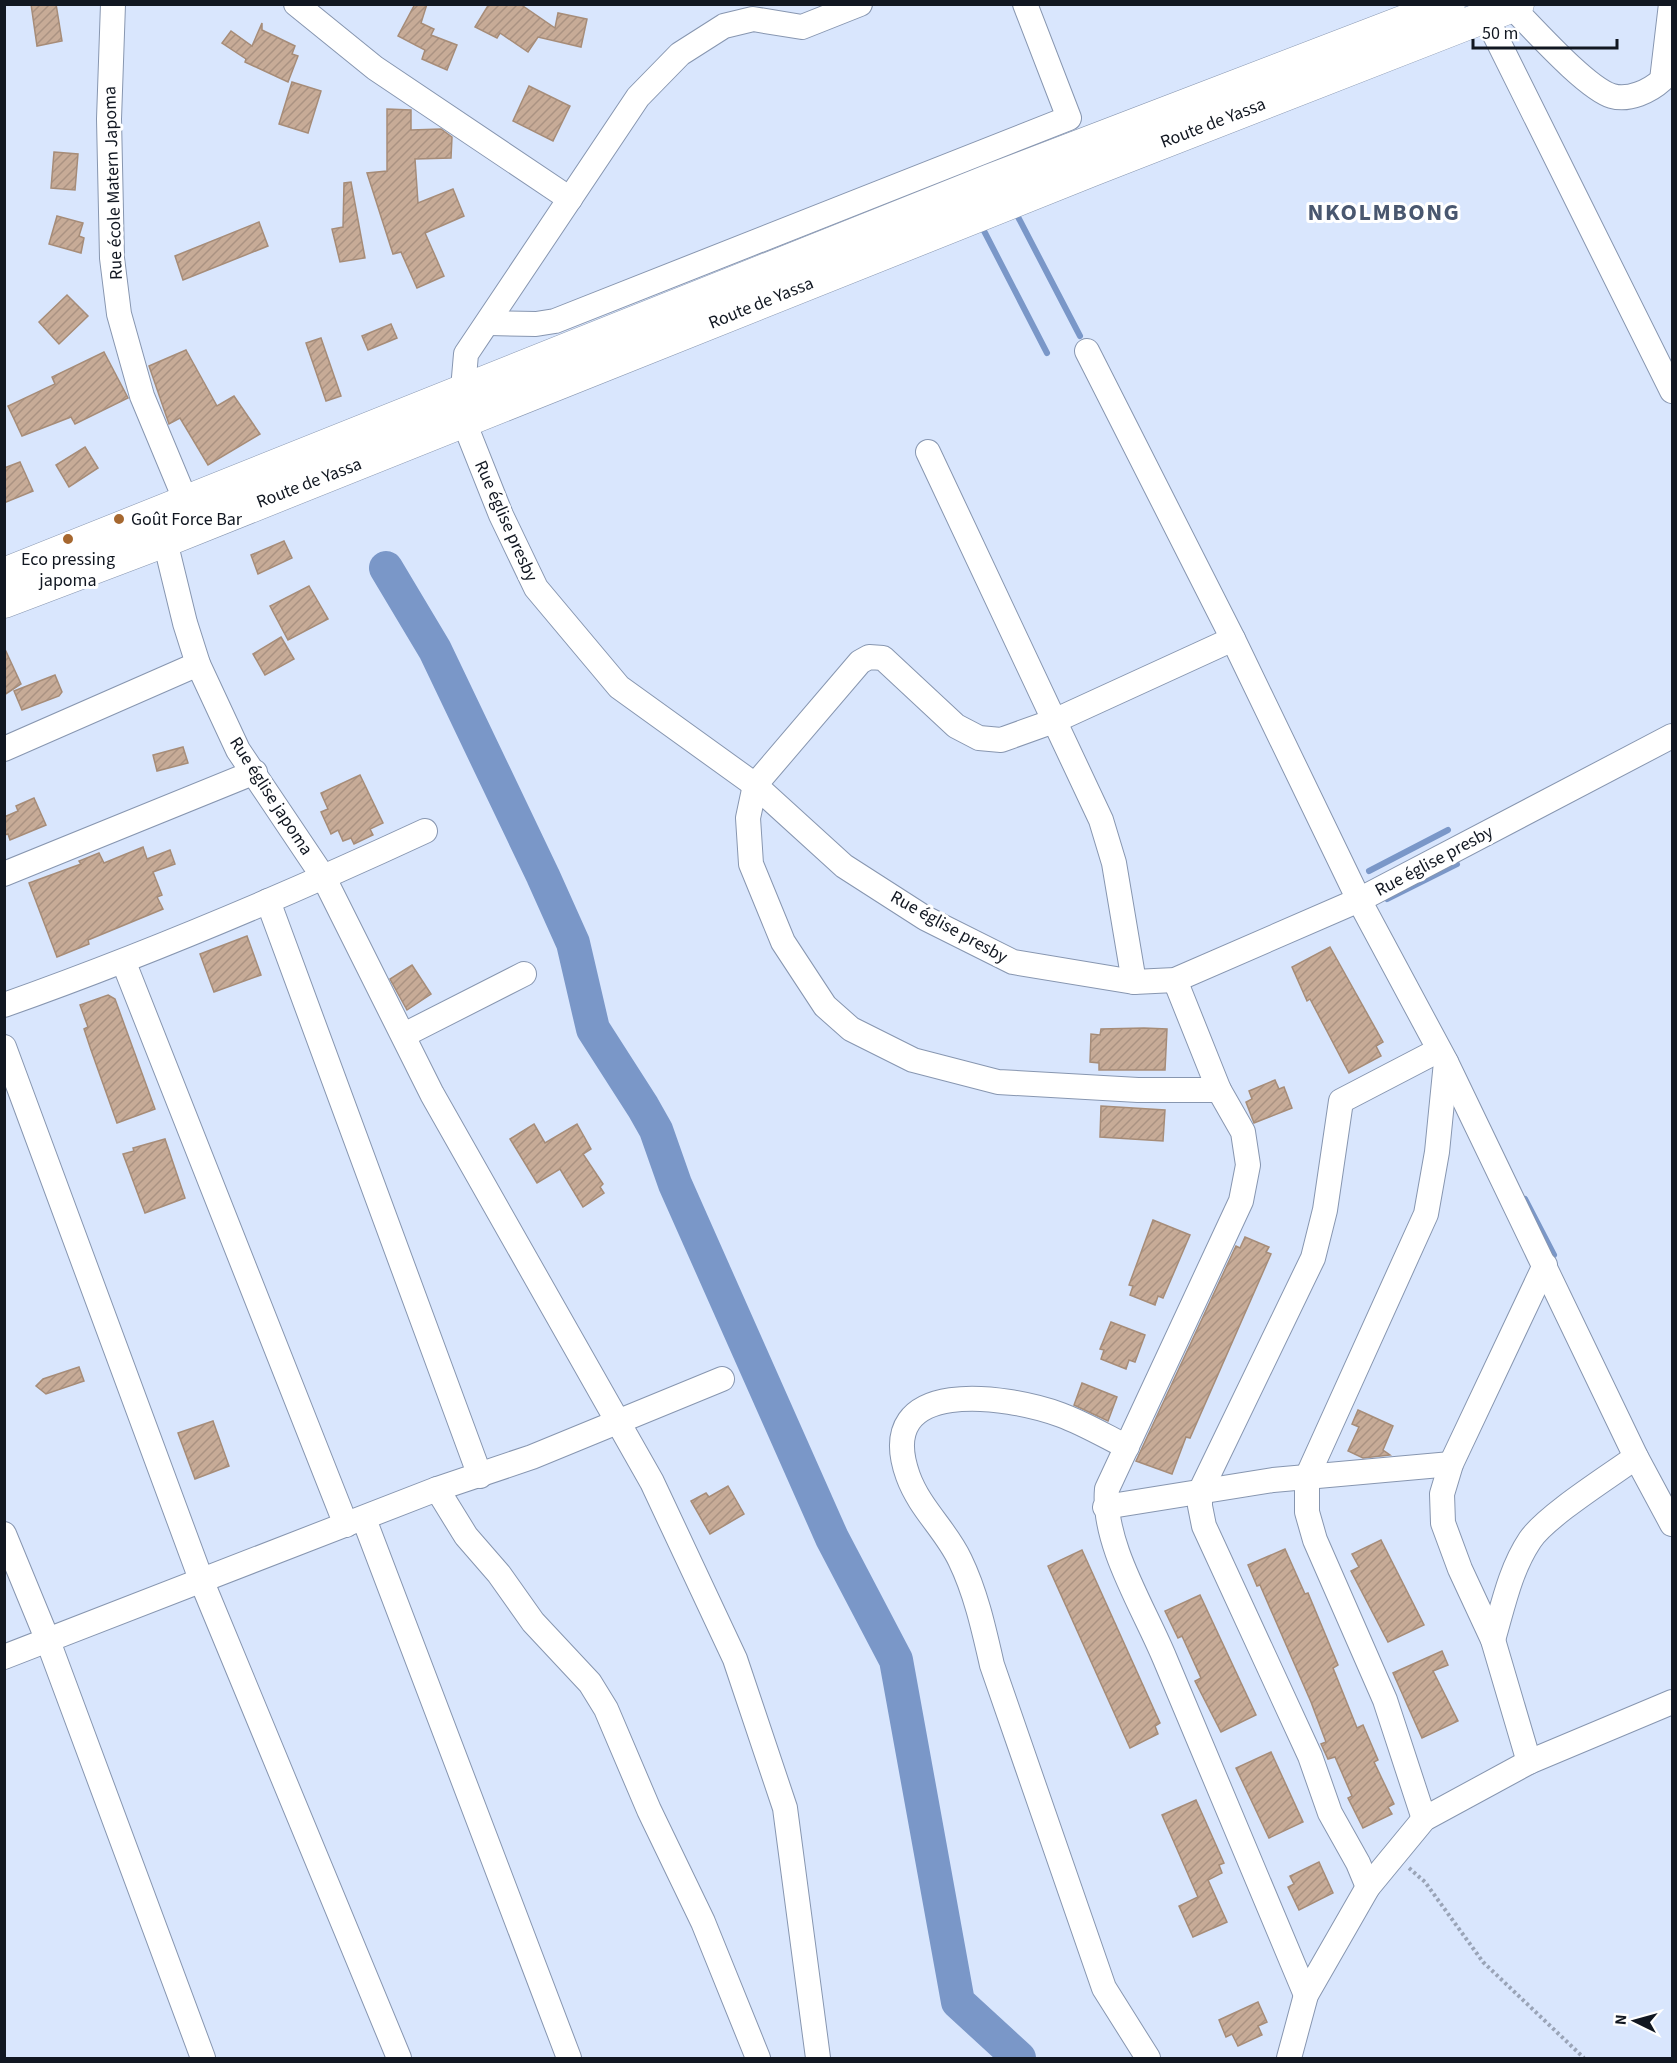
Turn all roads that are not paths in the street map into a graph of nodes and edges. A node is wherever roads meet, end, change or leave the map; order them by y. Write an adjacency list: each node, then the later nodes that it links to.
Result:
1 (112, 4): 17 (street, Rue école Matern Japoma)
2 (296, 4): 10 (street)
3 (860, 4): 7 (street)
4 (1025, 4): 11 (street)
5 (1671, 4): 6 (street)
6 (1499, 8): 8 (main road, Route de Yassa); 14 (street)
7 (749, 12): 10 (street, Rue église presby)
8 (1442, 13): 9 (main road, Route de Yassa)
9 (996, 193): 13 (main road, Route de Yassa); 15 (main road, Route de Yassa)
10 (570, 199): 11 (street, Rue église presby)
11 (489, 323): 13 (street, Rue église presby)
12 (1088, 351): 21 (street)
13 (463, 389): 15 (street, Rue église presby); 17 (main road, Route de Yassa)
14 (1672, 391)
15 (464, 422): 17 (main road, Route de Yassa); 27 (street, Rue église presby)
16 (928, 452): 23 (street)
17 (192, 514): 18 (main road, Route de Yassa); 19 (main road, Route de Yassa)
18 (165, 541): 20 (main road, Route de Yassa); 22 (street, Rue église japoma)
19 (4, 574)
20 (4, 602)
21 (1233, 639): 23 (street); 31 (street)
22 (198, 664): 25 (street); 26 (street, Rue église japoma)
23 (1054, 721): 27 (street); 36 (street)
24 (1672, 736): 31 (street, Rue église presby)
25 (4, 749)
26 (255, 772): 29 (street); 30 (street, Rue église japoma)
27 (755, 785): 36 (street, Rue église presby); 41 (street)
28 (425, 831): 30 (street)
29 (4, 874)
30 (324, 878): 32 (street); 38 (street, Rue église japoma)
31 (1359, 900): 35 (street, Rue église presby); 40 (street)
32 (268, 902): 33 (street); 48 (street)
33 (124, 963): 37 (street); 53 (street)
34 (524, 974): 38 (street)
35 (1175, 980): 36 (street, Rue église presby); 41 (street)
36 (1134, 982)
37 (4, 1005)
38 (404, 1035): 44 (street, Rue église japoma)
39 (4, 1047): 56 (street)
40 (1442, 1056): 42 (street); 49 (street); 51 (street)
41 (1219, 1090): 45 (street)
42 (1545, 1265): 46 (street); 47 (street)
43 (722, 1379): 44 (street)
44 (615, 1421): 48 (street); 69 (street, Rue église japoma)
45 (1126, 1447): 52 (street); 70 (street)
46 (1636, 1457): 54 (street); 57 (street)
47 (1451, 1464): 49 (street); 57 (street)
48 (480, 1476): 50 (street)
49 (1307, 1477): 51 (street); 62 (street)
50 (437, 1489): 53 (street); 68 (street)
51 (1200, 1492): 52 (street); 63 (street)
52 (1105, 1507): 64 (street)
53 (355, 1522): 56 (street); 67 (street)
54 (1672, 1524)
55 (4, 1534): 58 (street)
56 (202, 1582): 58 (street); 66 (street)
57 (1493, 1640): 61 (street)
58 (48, 1641): 59 (street); 65 (street)
59 (4, 1657)
60 (1672, 1702): 61 (street)
61 (1529, 1762): 62 (street)
62 (1424, 1819): 63 (street)
63 (1368, 1887): 64 (street)
64 (1306, 1995): 71 (street)
65 (203, 2058)
66 (399, 2058)
67 (569, 2058)
68 (758, 2058)
69 (818, 2058)
70 (1148, 2058)
71 (1289, 2058)

